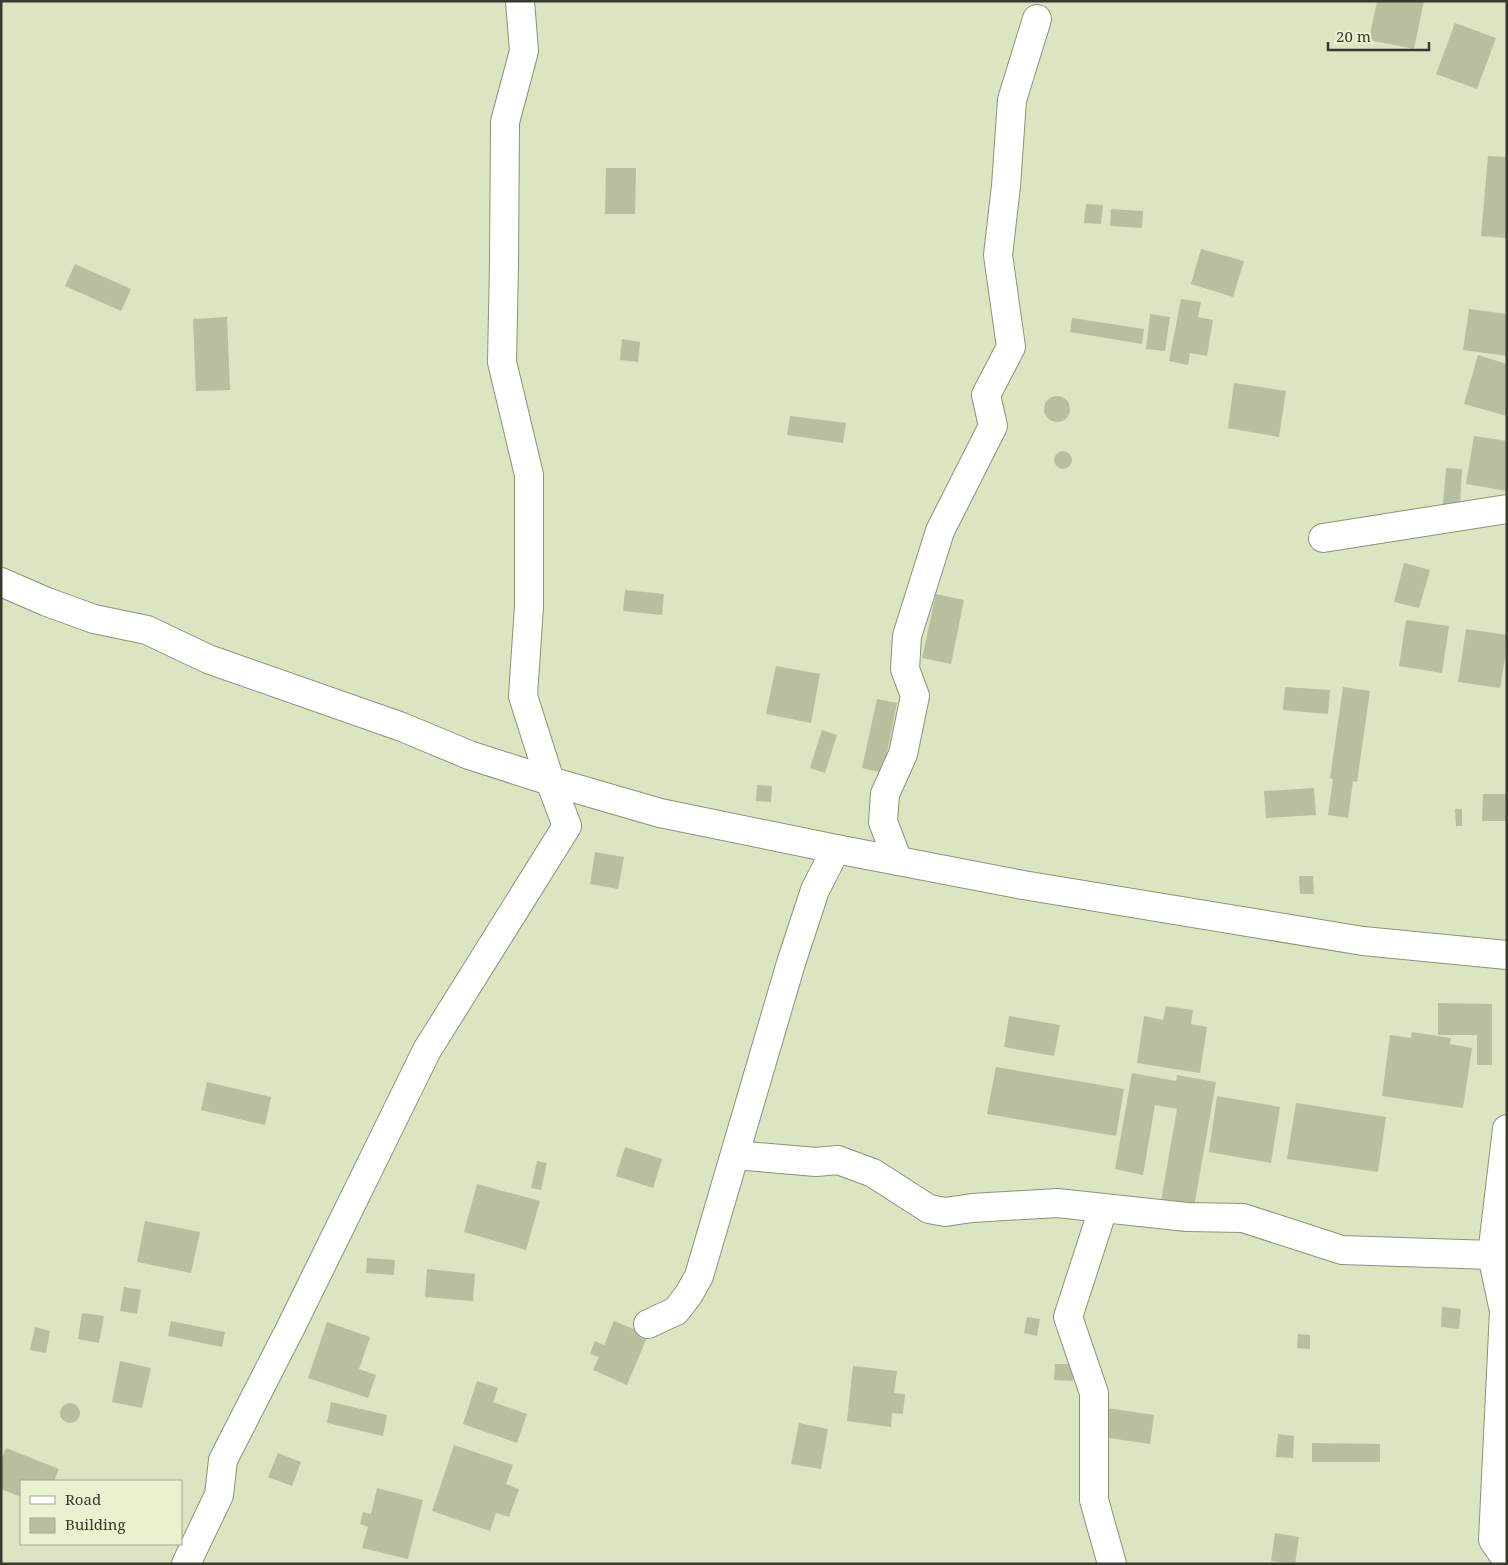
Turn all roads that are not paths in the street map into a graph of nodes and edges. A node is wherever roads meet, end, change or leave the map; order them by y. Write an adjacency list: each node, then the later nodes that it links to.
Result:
1 (520, 1): 6 (street)
2 (1037, 19): 8 (street)
3 (1507, 509): 4 (street)
4 (1323, 538)
5 (1, 582): 6 (street)
6 (550, 781): 7 (street); 17 (street)
7 (836, 849): 8 (street); 11 (street)
8 (898, 861): 9 (street)
9 (1507, 955)
10 (1507, 1129): 13 (street)
11 (735, 1155): 12 (street); 15 (street)
12 (1103, 1209): 13 (street); 18 (street)
13 (1492, 1255): 14 (street)
14 (1506, 1311): 16 (street)
15 (648, 1324)
16 (1507, 1560)
17 (186, 1564)
18 (1112, 1564)

